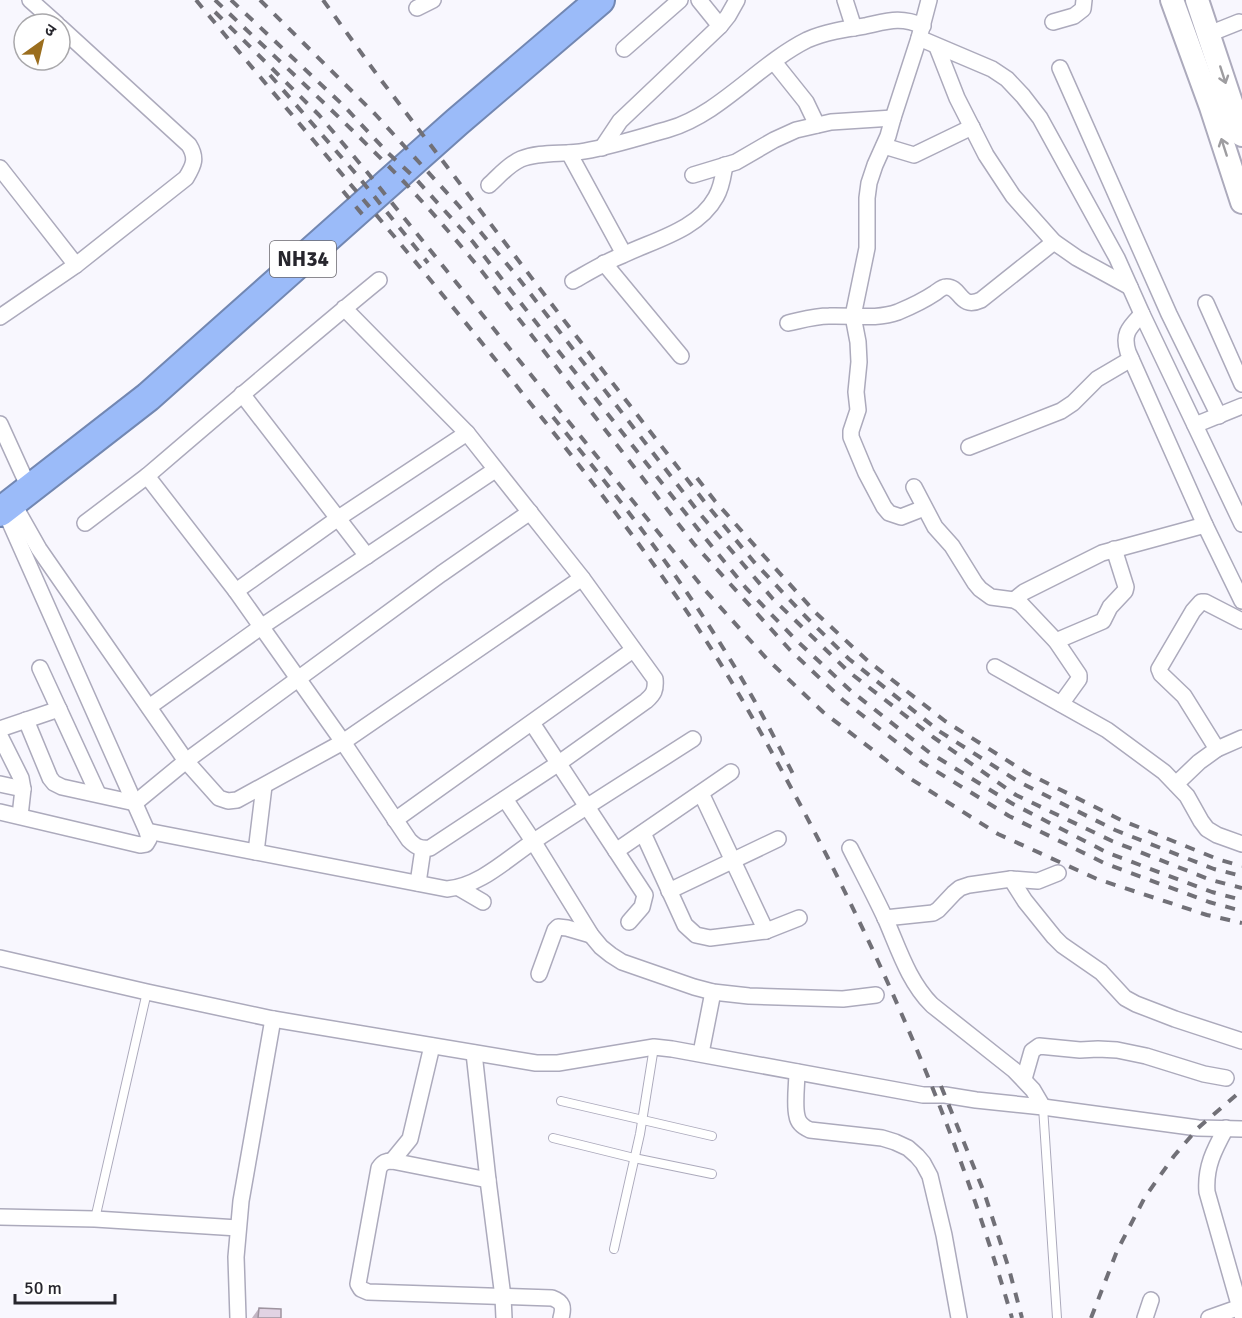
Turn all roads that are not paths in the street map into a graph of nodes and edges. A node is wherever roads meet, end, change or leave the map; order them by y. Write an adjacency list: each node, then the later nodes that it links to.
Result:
1 (30, 0): 13 (street)
2 (433, 0): 12 (street)
3 (600, 0): 63 (highway, NH34)
4 (680, 0): 22 (street)
5 (699, 0): 16 (street)
6 (737, 0): 16 (street)
7 (845, 0): 17 (street)
8 (929, 0): 18 (street)
9 (1084, 0): 14 (street)
10 (1173, 0): 36 (main road, one-way to 10)
11 (1197, 0): 19 (main road)
12 (417, 8)
13 (44, 12)
14 (1053, 22)
15 (1239, 22): 19 (street)
16 (720, 26): 30 (street)
17 (854, 28): 18 (street); 23 (street)
18 (921, 32): 21 (street); 25 (street)
19 (1209, 34): 28 (main road, one-way to 28)
20 (72, 38): 40 (street)
21 (937, 47): 27 (street); 43 (street)
22 (624, 49)
23 (774, 62): 26 (street); 30 (street)
24 (1060, 68): 55 (street)
25 (892, 118): 26 (street); 29 (street)
26 (817, 125): 32 (street)
27 (972, 127): 29 (street); 37 (street)
28 (1242, 135)
29 (884, 146): 47 (street)
30 (602, 148): 31 (street)
31 (569, 153): 35 (street); 38 (street)
32 (725, 165): 34 (street); 38 (street)
33 (0, 168): 40 (street)
34 (693, 175)
35 (489, 185)
36 (1242, 202)
37 (1054, 242): 43 (street); 47 (street)
38 (624, 254): 39 (street)
39 (604, 263): 42 (street); 50 (street)
40 (76, 265): 48 (street)
41 (379, 280): 45 (street)
42 (573, 281)
43 (1130, 287): 46 (street)
44 (1206, 303): 52 (street)
45 (344, 308): 53 (street); 58 (street)
46 (1142, 314): 51 (street); 57 (street)
47 (854, 316): 49 (street); 64 (street)
48 (0, 317)
49 (788, 323)
50 (681, 356)
51 (1131, 359): 59 (street); 69 (street)
52 (1242, 384)
53 (242, 394): 61 (street); 66 (street)
54 (1242, 406): 55 (street)
55 (1219, 416): 57 (street)
56 (0, 424): 63 (street)
57 (1195, 425): 68 (street)
58 (467, 433): 60 (street); 66 (street)
59 (969, 447)
60 (495, 470): 65 (street); 71 (street)
61 (147, 476): 67 (street); 73 (street)
62 (914, 488): 64 (street)
63 (12, 503): 84 (street); 104 (street)
64 (924, 508): 74 (street)
65 (530, 512): 72 (street); 82 (street)
66 (337, 519): 71 (street); 73 (street)
67 (85, 523)
68 (1242, 524)
69 (1205, 525): 70 (street); 75 (street)
70 (1114, 549): 74 (street); 78 (street)
71 (367, 556): 77 (street)
72 (582, 578): 79 (street); 92 (street)
73 (236, 591): 77 (street)
74 (1014, 600): 78 (street)
75 (1242, 601)
76 (1242, 621): 93 (street)
77 (261, 627): 82 (street); 84 (street)
78 (1056, 641): 83 (street)
79 (633, 650): 87 (street); 95 (street)
80 (995, 667): 83 (street)
81 (40, 668): 85 (street)
82 (298, 679): 92 (street); 94 (street)
83 (1061, 704): 98 (street)
84 (149, 707): 94 (street)
85 (59, 709): 86 (street); 102 (street)
86 (26, 720): 88 (street); 102 (street)
87 (532, 723): 95 (street); 108 (street)
88 (0, 729)
89 (0, 736): 100 (street)
90 (1242, 738): 93 (street)
91 (693, 739): 105 (street)
92 (343, 742): 99 (street); 108 (street)
93 (1217, 748): 98 (street)
94 (186, 760): 99 (street); 104 (street)
95 (559, 763): 103 (street); 105 (street)
96 (731, 772): 101 (street)
97 (0, 784): 100 (street)
98 (1176, 784): 113 (street)
99 (264, 786): 117 (street)
100 (23, 789): 107 (street)
101 (701, 793): 110 (street); 118 (street)
102 (98, 794): 104 (street)
103 (506, 799): 112 (street); 115 (street)
104 (135, 803): 109 (street)
105 (587, 807): 112 (street); 116 (street)
106 (0, 812): 107 (street)
107 (20, 816): 109 (street)
108 (395, 820): 115 (street)
109 (147, 831): 117 (street)
110 (642, 833): 116 (street); 123 (street)
111 (778, 839): 118 (street)
112 (533, 841): 122 (street); 129 (street)
113 (1242, 844)
114 (850, 848): 126 (street)
115 (423, 849): 121 (street)
116 (616, 851): 127 (street)
117 (256, 852): 121 (street)
118 (734, 860): 123 (street); 128 (street)
119 (1058, 873): 120 (street)
120 (1011, 879): 126 (street); 136 (street)
121 (418, 883): 122 (street)
122 (459, 888): 124 (street)
123 (669, 891): 128 (street)
124 (483, 902)
125 (799, 918): 128 (street)
126 (885, 918): 143 (street)
127 (629, 922)
128 (766, 931)
129 (591, 934): 131 (street); 132 (street)
130 (0, 958): 133 (street)
131 (539, 974)
132 (713, 992): 134 (street); 140 (street)
133 (147, 993): 135 (street); 156 (lane)
134 (876, 995)
135 (273, 1019): 137 (street); 157 (street)
136 (1242, 1041)
137 (432, 1046): 139 (street); 152 (street)
138 (654, 1047): 139 (street); 140 (street); 146 (lane)
139 (474, 1053): 154 (street)
140 (701, 1053): 141 (street)
141 (797, 1071): 145 (street); 165 (street)
142 (1226, 1078): 143 (street)
143 (1024, 1079): 145 (street)
144 (561, 1101): 146 (lane)
145 (1043, 1107): 147 (street); 166 (lane)
146 (642, 1119): 149 (lane); 151 (lane)
147 (1226, 1128): 148 (street); 161 (street)
148 (1242, 1129)
149 (712, 1136)
150 (553, 1138): 151 (lane)
151 (634, 1158): 153 (lane); 158 (lane)
152 (392, 1161): 154 (street); 159 (street)
153 (712, 1174)
154 (488, 1180): 159 (street)
155 (0, 1217): 156 (street)
156 (95, 1219): 157 (street)
157 (238, 1227): 162 (street)
158 (614, 1249)
159 (503, 1297): 163 (street); 164 (street)
160 (1151, 1300): 167 (street)
161 (1241, 1311): 168 (street)
162 (238, 1318)
163 (504, 1318)
164 (561, 1318)
165 (959, 1318)
166 (1057, 1318)
167 (1145, 1318)
168 (1209, 1318)

